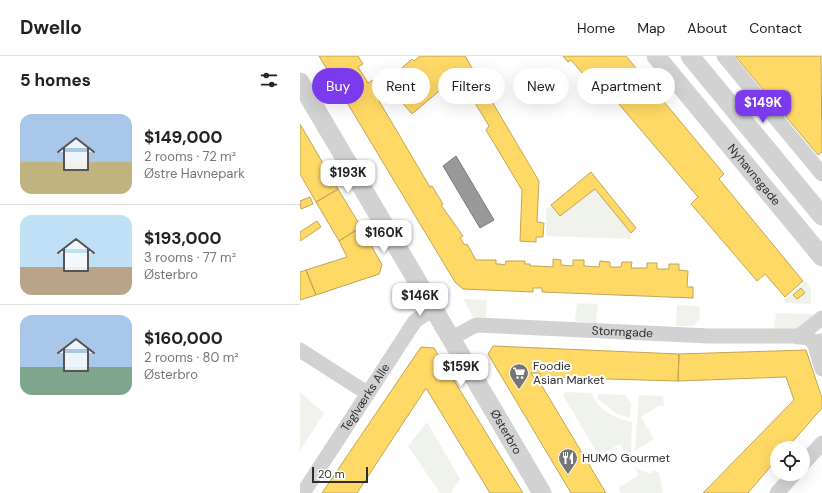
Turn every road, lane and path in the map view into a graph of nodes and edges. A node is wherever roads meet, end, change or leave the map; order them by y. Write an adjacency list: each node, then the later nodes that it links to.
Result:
1 (656, 56): 7 (street, Nyhavnsgade)
2 (690, 56): 6 (street)
3 (724, 56): 5 (street)
4 (300, 82): 8 (street, Østerbro)
5 (822, 174)
6 (822, 216)
7 (821, 259)
8 (433, 309): 11 (street, Østerbro); 15 (street, Teglværks Alle)
9 (822, 318): 10 (street)
10 (798, 337): 11 (street, Stormgade); 12 (street, Stormgade)
11 (450, 339): 20 (street, Østerbro)
12 (818, 342): 14 (street)
13 (300, 350): 15 (street)
14 (822, 369)
15 (367, 393): 19 (street, Teglværks Alle)
16 (822, 444): 17 (street)
17 (810, 457)
18 (788, 481): 21 (street)
19 (303, 493)
20 (542, 493)
21 (777, 493)

